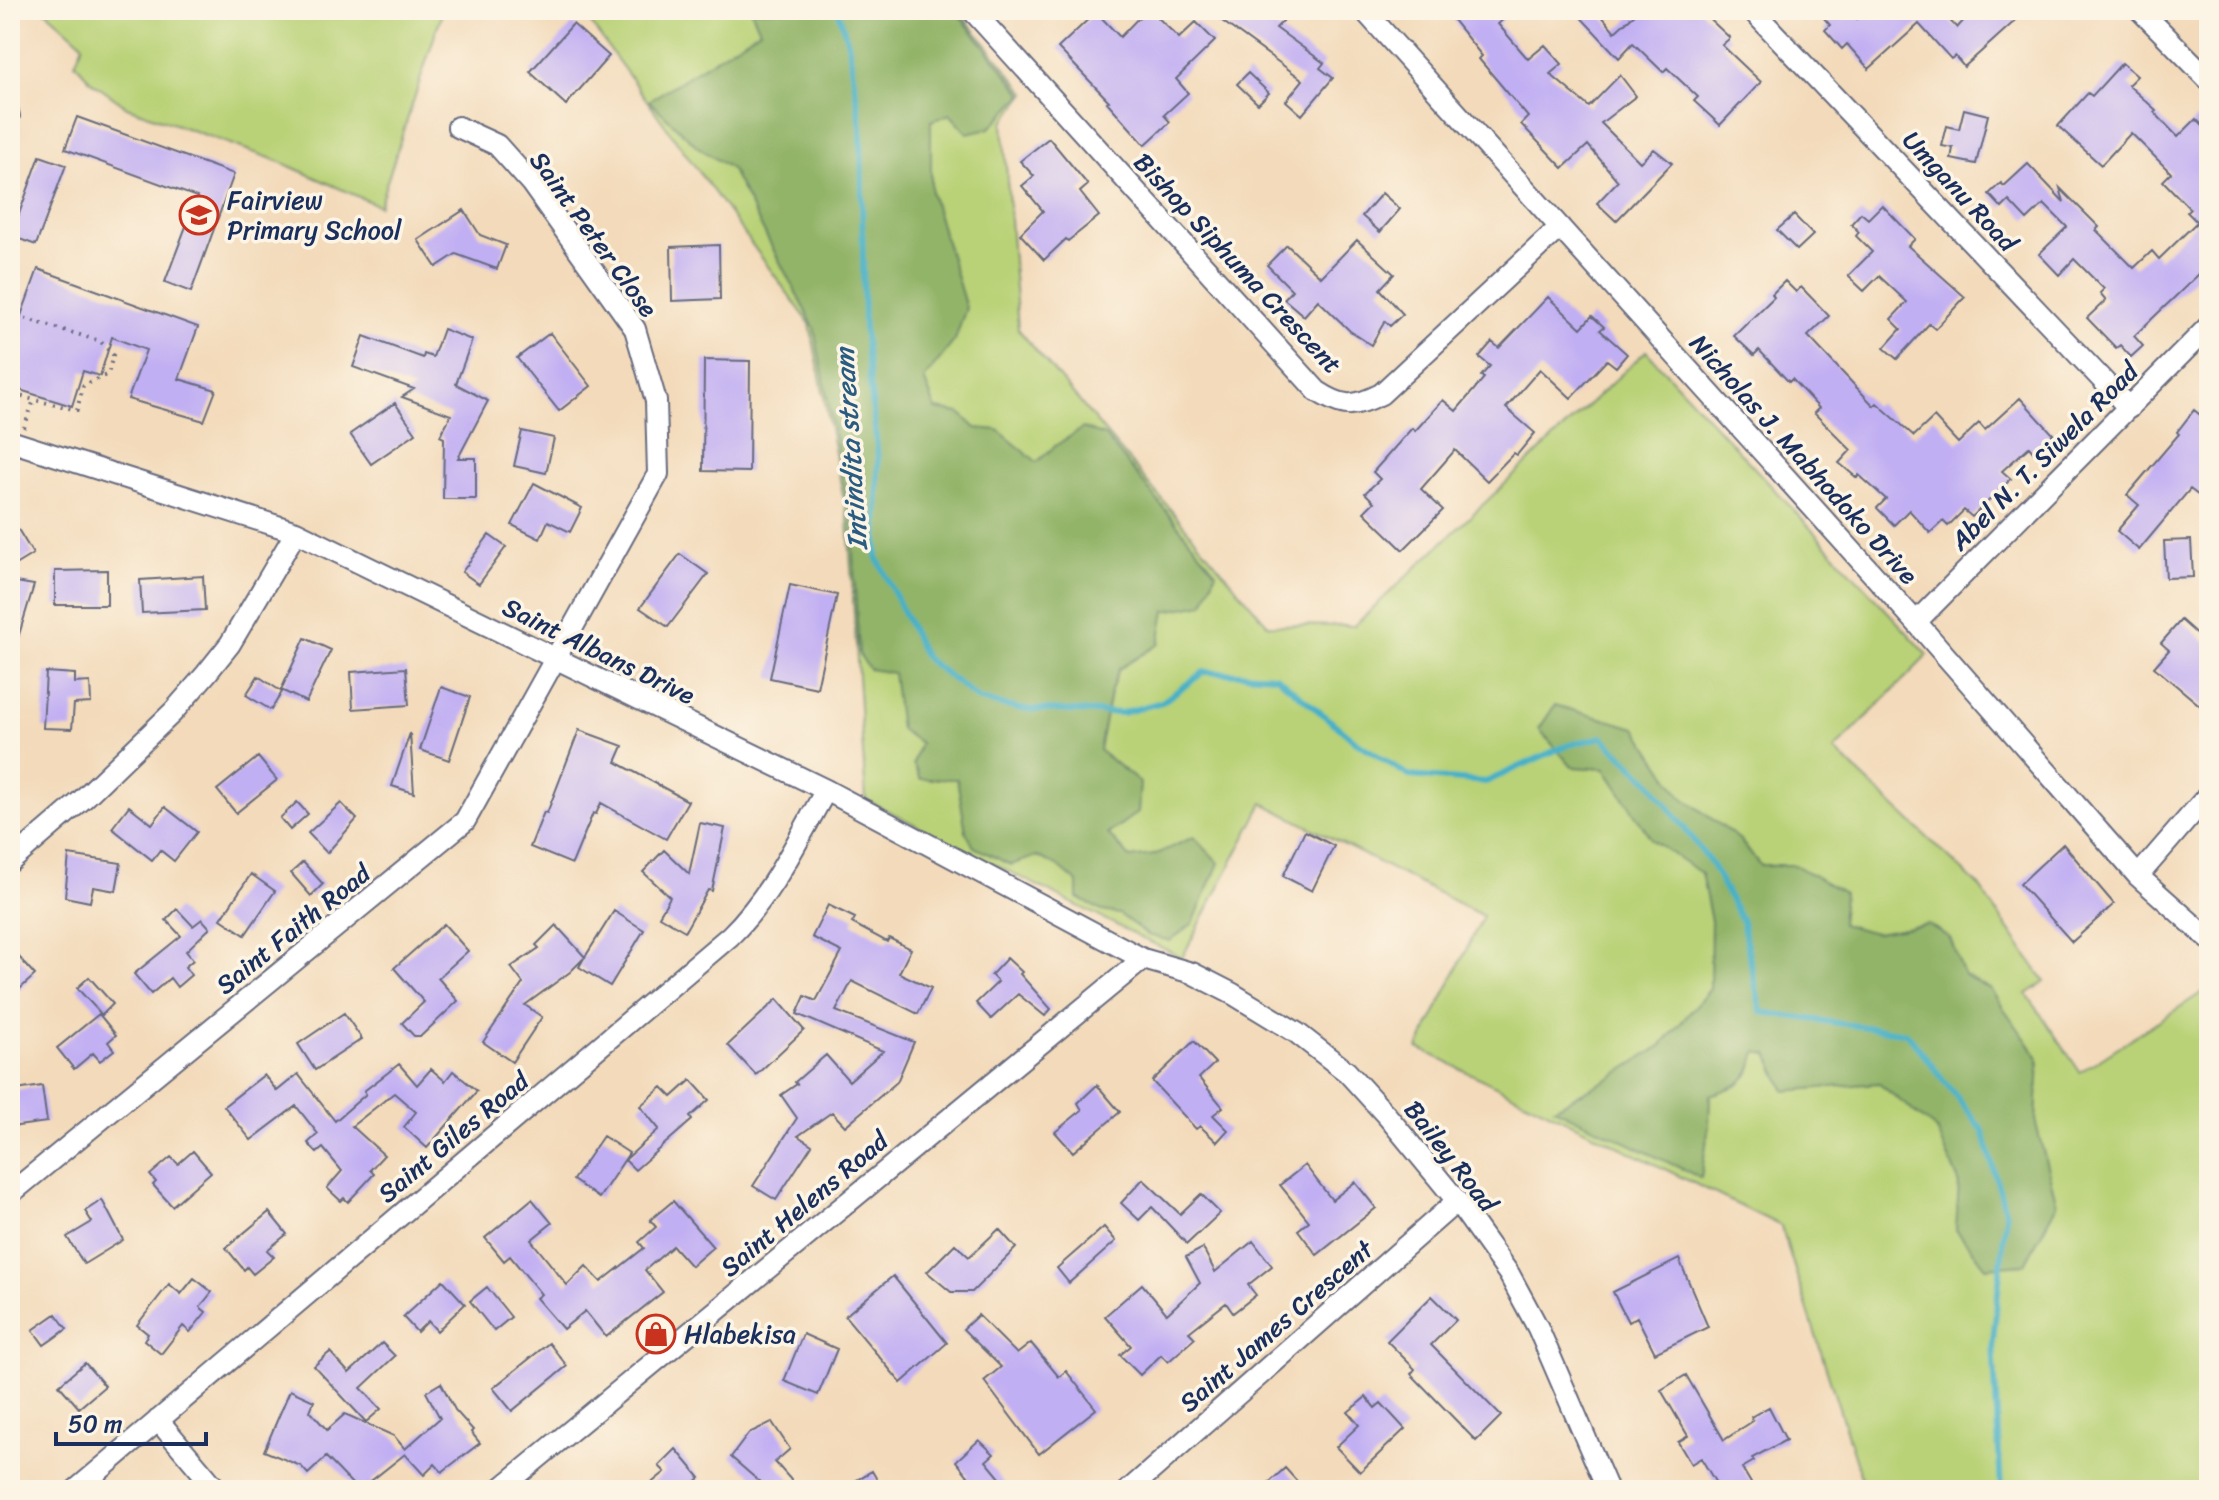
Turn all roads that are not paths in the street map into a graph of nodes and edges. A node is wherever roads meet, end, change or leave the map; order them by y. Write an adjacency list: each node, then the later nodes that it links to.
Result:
1 (972, 10): 9 (street, Bishop Siphuma Crescent)
2 (1364, 10): 9 (street, Nicholas J. Mabhodoko Drive)
3 (1752, 10): 11 (street, Umganu Road)
4 (2140, 10): 5 (street)
5 (2209, 80)
6 (10, 99): 8 (lane)
7 (458, 127): 15 (street, Saint Peter Close)
8 (10, 128)
9 (1560, 227): 14 (street, Nicholas J. Mabhodoko Drive)
10 (2209, 326): 11 (street, Abel N. T. Siwela Road)
11 (2129, 408): 14 (street, Abel N. T. Siwela Road)
12 (14, 443): 13 (street, Saint Albans Drive)
13 (296, 532): 15 (street, Saint Albans Drive); 18 (street)
14 (1916, 622): 19 (street, Nicholas J. Mabhodoko Drive)
15 (555, 659): 16 (street, Saint Albans Drive); 22 (street, Saint Faith Road)
16 (826, 790): 21 (street, Saint Albans Drive); 24 (street, Saint Giles Road)
17 (2209, 794): 19 (street)
18 (10, 862)
19 (2138, 876): 20 (street, Nicholas J. Mabhodoko Drive)
20 (2209, 939)
21 (1143, 959): 23 (street, Bailey Road); 27 (street, Saint Helens Road)
22 (10, 1194)
23 (1457, 1201): 28 (street, Saint James Crescent); 29 (street, Bailey Road)
24 (158, 1420): 25 (street, Saint Giles Road); 26 (street)
25 (76, 1490)
26 (217, 1490)
27 (499, 1490)
28 (1129, 1490)
29 (1608, 1490)

